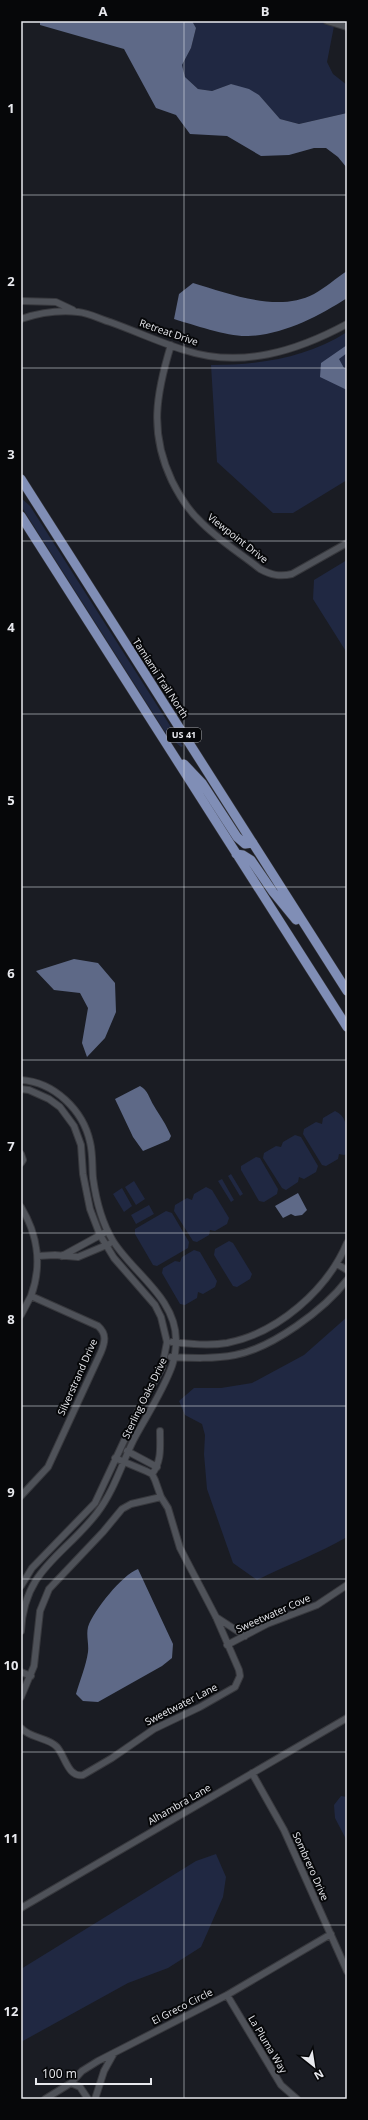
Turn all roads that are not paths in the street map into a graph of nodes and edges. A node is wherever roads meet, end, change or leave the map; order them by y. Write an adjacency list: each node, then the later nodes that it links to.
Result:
1 (327, 21): 2 (street)
2 (347, 27)
3 (21, 301): 4 (street, Retreat Drive)
4 (77, 312): 5 (street, Retreat Drive); 7 (street, Retreat Drive)
5 (21, 319)
6 (347, 324): 7 (street, Retreat Drive)
7 (171, 345): 10 (street, Viewpoint Drive)
8 (21, 479): 12 (main road, Tamiami Trail North / US 41)
9 (21, 516): 11 (main road, US 41)
10 (347, 543)
11 (170, 750): 12 (main road); 13 (main road, US 41)
12 (253, 843): 14 (main road, Tamiami Trail North / US 41)
13 (236, 854): 14 (main road); 16 (main road, US 41)
14 (318, 945): 15 (main road, Tamiami Trail North / US 41)
15 (347, 991)
16 (347, 1027)
17 (21, 1080): 22 (street, Sterling Oaks Drive)
18 (21, 1089): 23 (street, Sterling Oaks Drive)
19 (21, 1154): 20 (street)
20 (21, 1164)
21 (21, 1207): 27 (street)
22 (108, 1231): 23 (street); 24 (street, Sterling Oaks Drive)
23 (100, 1235): 26 (street, Sterling Oaks Drive); 28 (street)
24 (114, 1242): 26 (street); 37 (street, Sterling Oaks Drive)
25 (347, 1243): 29 (street)
26 (106, 1245): 28 (street); 36 (street, Sterling Oaks Drive)
27 (38, 1256): 28 (street); 34 (street)
28 (62, 1256)
29 (341, 1257): 30 (street); 31 (street)
30 (347, 1260)
31 (337, 1264): 32 (street); 37 (street)
32 (347, 1270)
33 (347, 1280): 39 (street)
34 (31, 1296): 35 (street); 47 (street, Silverstrand Drive)
35 (21, 1315)
36 (167, 1342): 37 (street); 38 (street, Sterling Oaks Drive)
37 (176, 1343): 39 (street, Sterling Oaks Drive)
38 (165, 1356): 39 (street); 41 (street, Sterling Oaks Drive)
39 (175, 1357): 42 (street, Sterling Oaks Drive)
40 (160, 1431): 45 (street)
41 (120, 1447): 42 (street); 43 (street, Sterling Oaks Drive)
42 (129, 1452): 44 (street, Sterling Oaks Drive); 45 (street)
43 (115, 1458): 44 (street); 50 (street, Sterling Oaks Drive)
44 (124, 1462): 46 (street); 52 (street, Sterling Oaks Drive)
45 (157, 1467): 46 (street)
46 (152, 1474): 48 (street, Sweetwater Lane)
47 (21, 1496)
48 (161, 1497): 51 (street, Sweetwater Lane); 56 (street)
49 (347, 1585): 53 (street, Sweetwater Cove)
50 (21, 1586)
51 (216, 1617): 53 (street, Sweetwater Lane); 54 (street, Sweetwater Lane)
52 (21, 1631)
53 (245, 1636): 54 (street, Sweetwater Cove)
54 (227, 1645): 59 (street, Sweetwater Lane)
55 (21, 1672): 56 (street)
56 (31, 1676): 57 (street)
57 (21, 1696)
58 (347, 1718): 60 (street, Alhambra Lane)
59 (21, 1728)
60 (252, 1773): 61 (street, Alhambra Lane); 62 (street, Sombrero Drive)
61 (21, 1908)
62 (331, 1934): 63 (street, Sombrero Drive); 64 (street, El Greco Circle)
63 (347, 1971)
64 (227, 1995): 65 (street, El Greco Circle); 70 (street, La Pluma Way)
65 (115, 2052): 66 (street, El Greco Circle); 69 (street)
66 (71, 2083): 67 (street, El Greco Circle); 68 (street)
67 (45, 2099)
68 (88, 2099)
69 (95, 2099)
70 (297, 2099)

